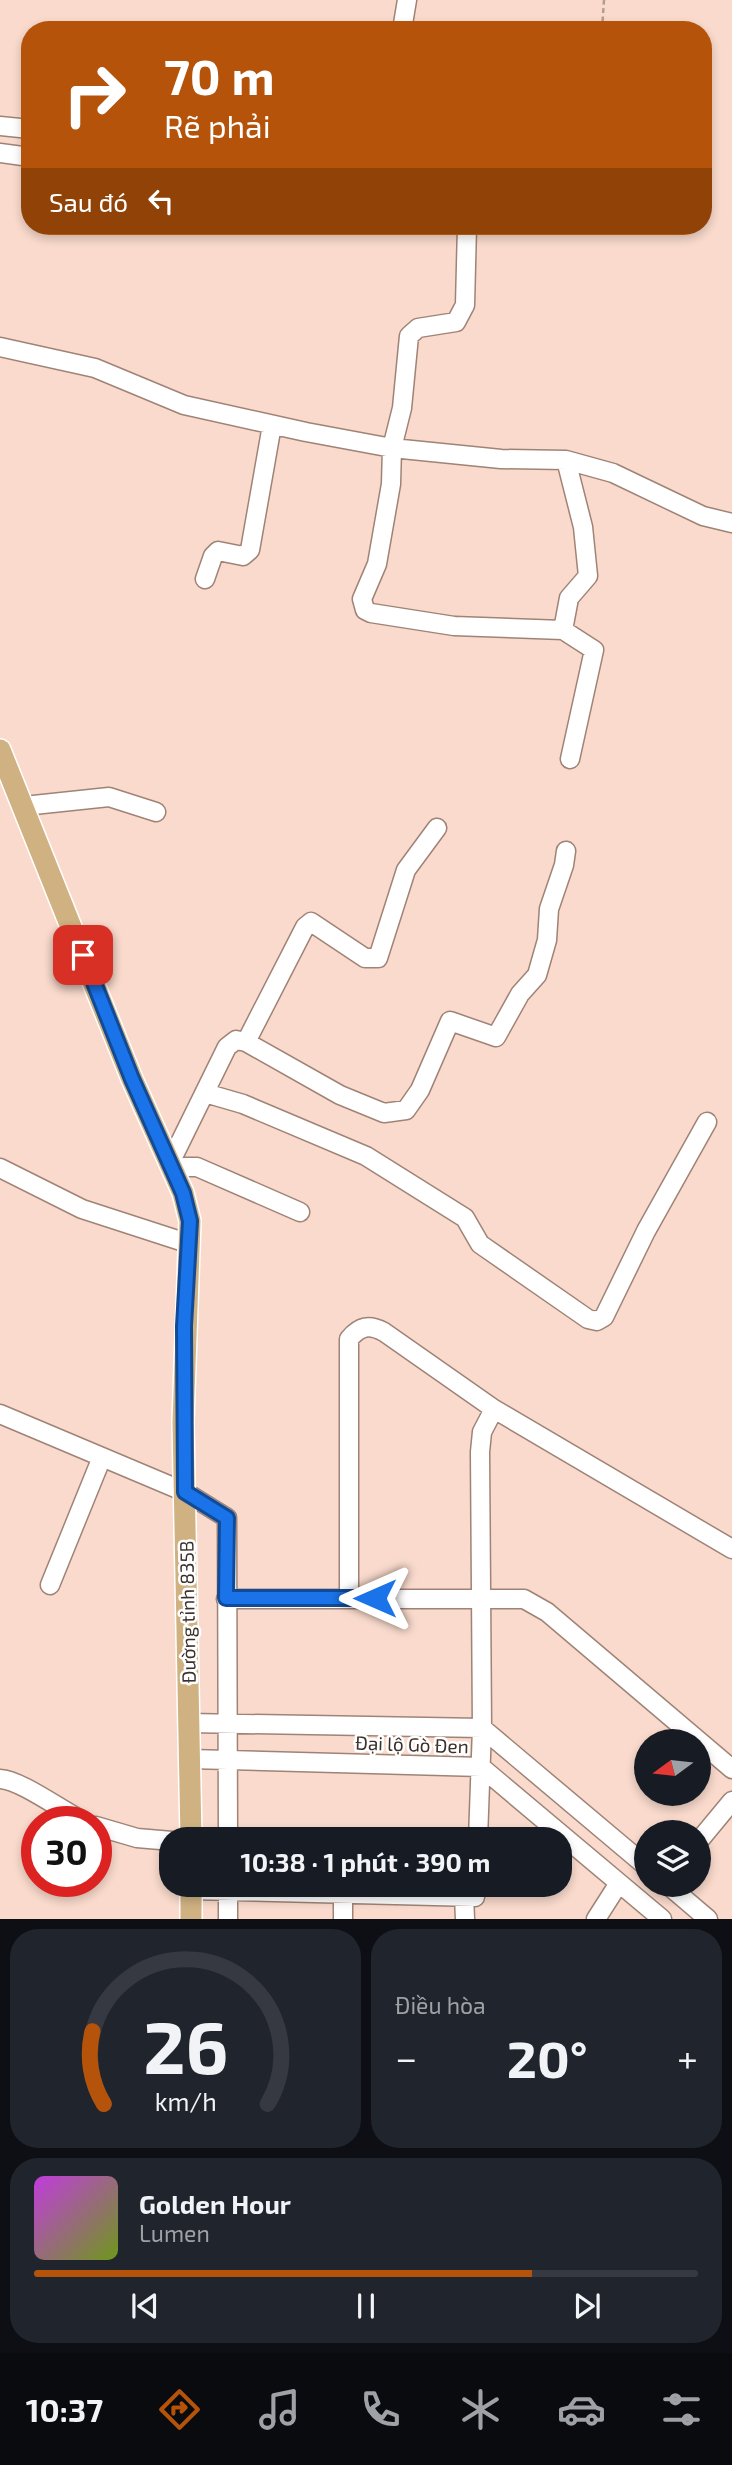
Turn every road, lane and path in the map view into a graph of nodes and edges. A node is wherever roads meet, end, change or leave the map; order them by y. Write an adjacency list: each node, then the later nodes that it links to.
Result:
1 (407, 0): 3 (street)
2 (604, 0): 4 (path)
3 (403, 21)
4 (603, 21)
5 (0, 126): 6 (street)
6 (21, 129)
7 (0, 153): 8 (street)
8 (21, 156)
9 (467, 235): 12 (street)
10 (0, 347): 11 (street)
11 (272, 425): 12 (street); 15 (street)
12 (392, 448): 13 (street); 16 (street)
13 (566, 460): 14 (street); 16 (street)
14 (732, 523)
15 (205, 579)
16 (563, 630): 18 (street)
17 (0, 750): 19 (main road, Đường tỉnh 835B)
18 (570, 759)
19 (24, 806): 20 (street); 27 (main road, Đường tỉnh 835B)
20 (156, 811)
21 (437, 828): 23 (street)
22 (566, 851): 23 (street)
23 (246, 1042): 24 (street)
24 (205, 1093): 25 (street); 27 (street)
25 (707, 1122)
26 (0, 1168): 29 (street)
27 (172, 1169): 28 (street); 29 (main road, Đường tỉnh 835B)
28 (300, 1212)
29 (190, 1244): 33 (main road, Đường tỉnh 835B)
30 (494, 1409): 34 (street); 37 (street); 38 (street)
31 (0, 1414): 32 (street)
32 (102, 1457): 33 (street); 35 (street)
33 (185, 1492): 36 (street); 39 (main road, Đường tỉnh 835B)
34 (732, 1549)
35 (50, 1585)
36 (226, 1598): 37 (street); 40 (street)
37 (349, 1598): 38 (street)
38 (480, 1598): 41 (street); 45 (street)
39 (189, 1723): 40 (street, Đại lộ Gò Đen); 42 (main road, Đường tỉnh 835B)
40 (225, 1723): 41 (street, Đại lộ Gò Đen); 43 (street)
41 (482, 1728): 44 (street); 55 (street, Đại lộ Gò Đen)
42 (190, 1759): 43 (street, Đại lộ Gò Đen); 50 (main road, Đường tỉnh 835B)
43 (226, 1760): 44 (street, Đại lộ Gò Đen); 51 (street)
44 (481, 1767): 52 (street); 56 (street, Đại lộ Gò Đen)
45 (732, 1769)
46 (0, 1779): 48 (street)
47 (732, 1801): 49 (street)
48 (53, 1806)
49 (711, 1826)
50 (191, 1827)
51 (228, 1827)
52 (478, 1827)
53 (112, 1831): 54 (street)
54 (159, 1840)
55 (634, 1856)
56 (619, 1883): 66 (street); 67 (street, Đại lộ Gò Đen)
57 (191, 1897): 62 (main road)
58 (228, 1897): 63 (street)
59 (343, 1897): 64 (street)
60 (469, 1897): 65 (street)
61 (682, 1897): 68 (street)
62 (191, 1919)
63 (228, 1919)
64 (343, 1919)
65 (465, 1919)
66 (596, 1919)
67 (662, 1919)
68 (708, 1919)

